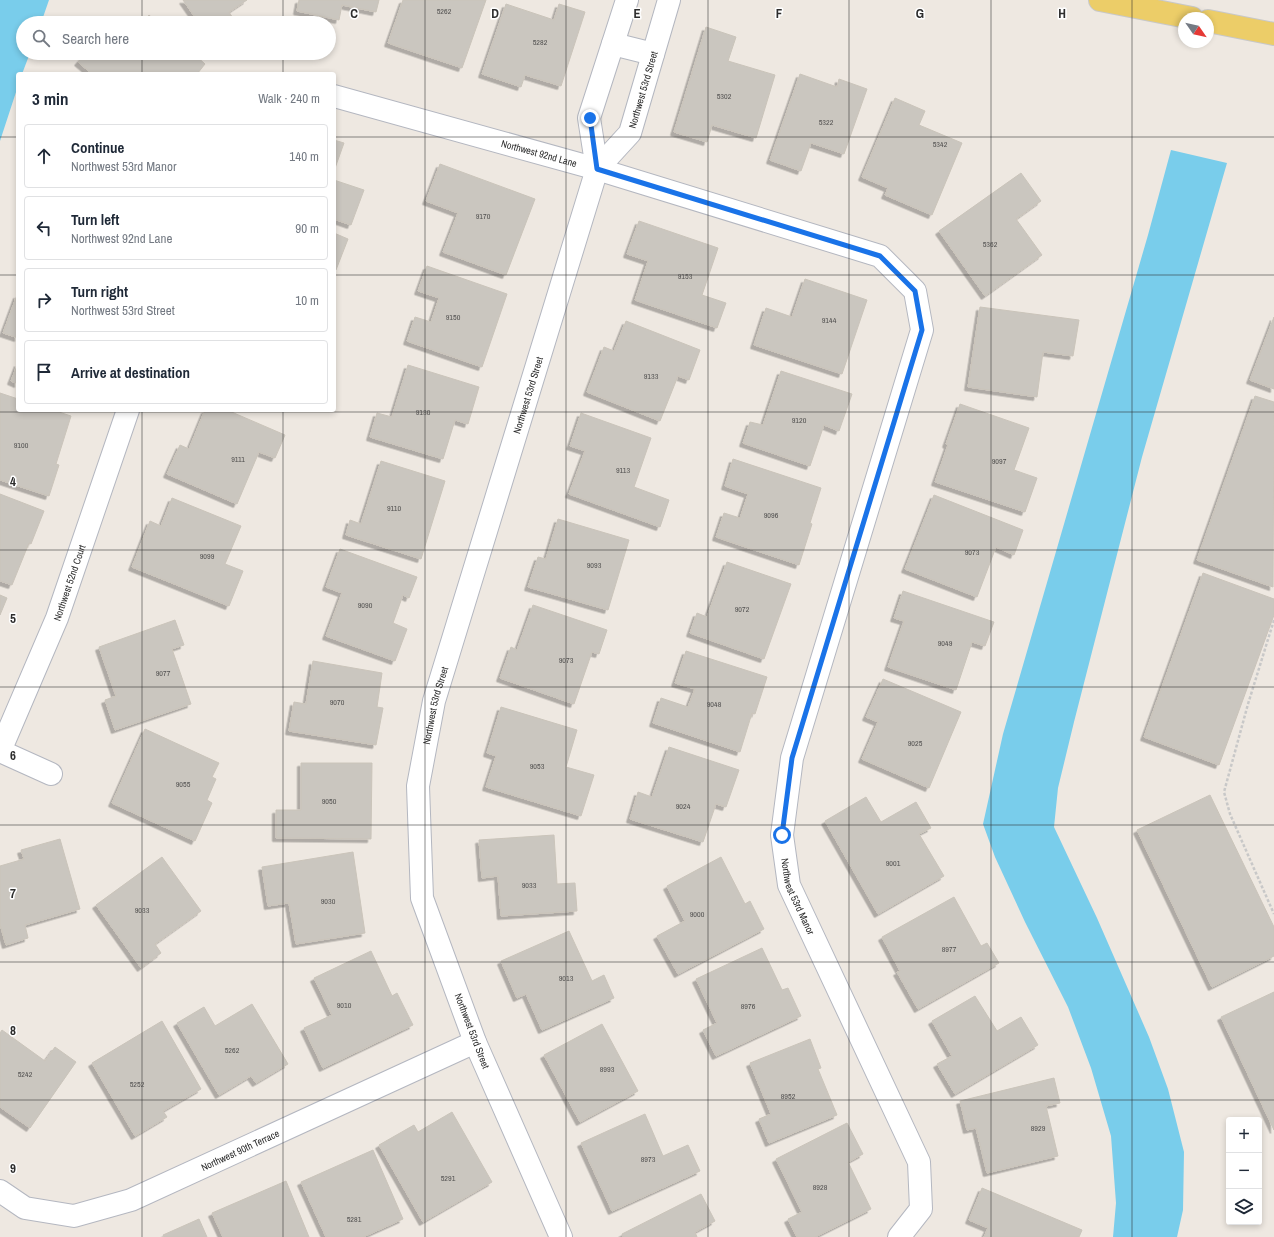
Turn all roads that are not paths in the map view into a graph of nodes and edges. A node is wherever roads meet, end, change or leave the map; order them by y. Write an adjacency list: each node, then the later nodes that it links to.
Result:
1 (626, 0): 7 (street, Northwest 53rd Street)
2 (669, 0): 8 (street, Northwest 53rd Street)
3 (1100, 0): 4 (main road)
4 (1178, 15)
5 (1214, 22): 6 (main road)
6 (1274, 34)
7 (613, 44): 8 (street); 10 (street, Northwest 53rd Street)
8 (653, 54): 10 (street, Northwest 53rd Street)
9 (336, 97): 10 (street, Northwest 92nd Lane)
10 (597, 169): 11 (street, Northwest 92nd Lane); 15 (street, Northwest 53rd Street)
11 (915, 291): 18 (street, Northwest 53rd Manor)
12 (127, 412): 13 (street, Northwest 52nd Court)
13 (0, 751): 14 (street, Northwest 52nd Court)
14 (51, 774)
15 (475, 1042): 16 (street, Northwest 90th Terrace); 17 (street, Northwest 53rd Street)
16 (0, 1191)
17 (561, 1237)
18 (899, 1237)

